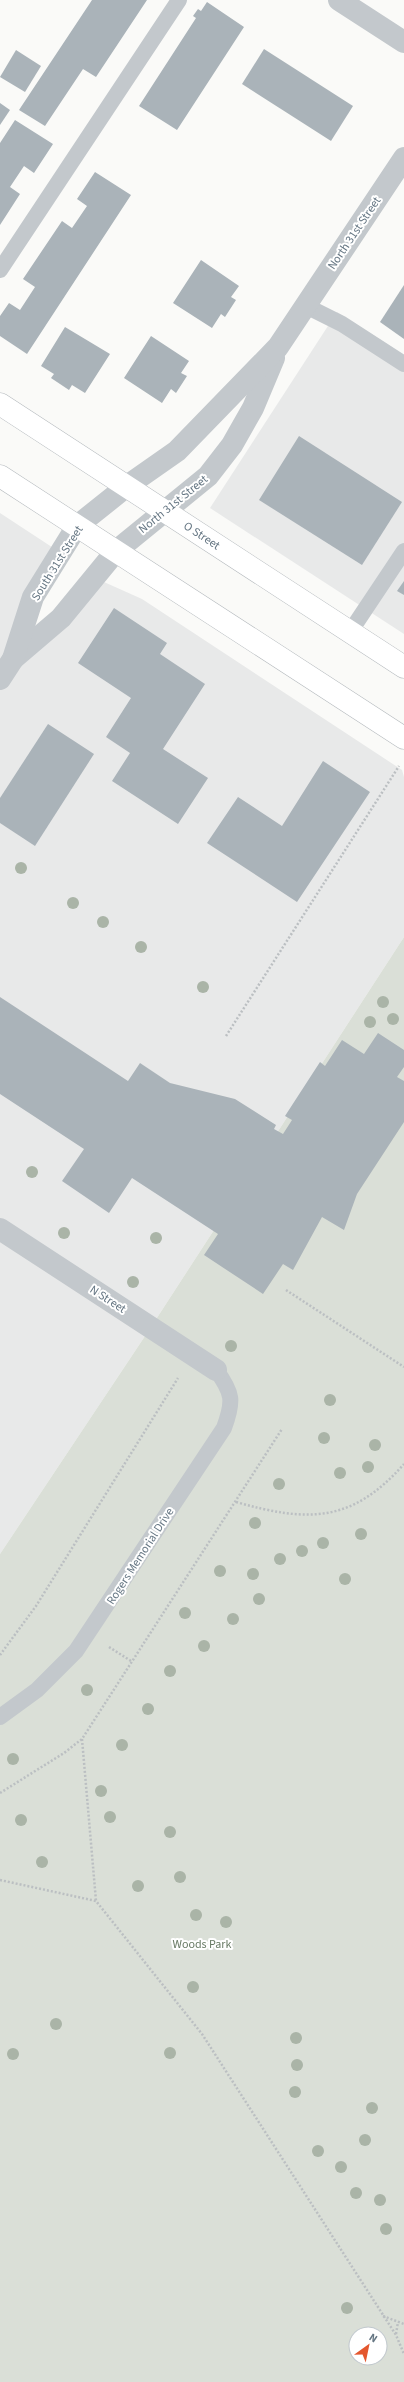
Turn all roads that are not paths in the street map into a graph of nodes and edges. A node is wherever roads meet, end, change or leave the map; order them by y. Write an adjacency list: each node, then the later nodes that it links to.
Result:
1 (179, 0): 5 (lane)
2 (339, 0): 3 (street)
3 (404, 42)
4 (404, 158): 6 (street, North 31st Street)
5 (0, 270)
6 (306, 306): 7 (street, North 31st Street); 8 (lane)
7 (278, 347): 11 (street, North 31st Street); 12 (street, North 31st Street)
8 (404, 364)
9 (0, 404): 11 (main road, O Street)
10 (0, 476): 13 (main road)
11 (127, 486): 12 (main road, O Street); 13 (street, South 31st Street)
12 (165, 511): 14 (street, North 31st Street); 16 (main road, O Street)
13 (77, 526): 14 (main road); 17 (street, South 31st Street)
14 (116, 550): 17 (street, South 31st Street); 20 (main road)
15 (404, 551): 16 (lane)
16 (350, 632): 18 (main road, O Street)
17 (13, 659): 19 (street, South 31st Street)
18 (404, 667)
19 (0, 679)
20 (404, 738)
21 (0, 1229): 22 (street, N Street)
22 (216, 1370): 23 (lane, Rogers Memorial Drive)
23 (0, 1717)

